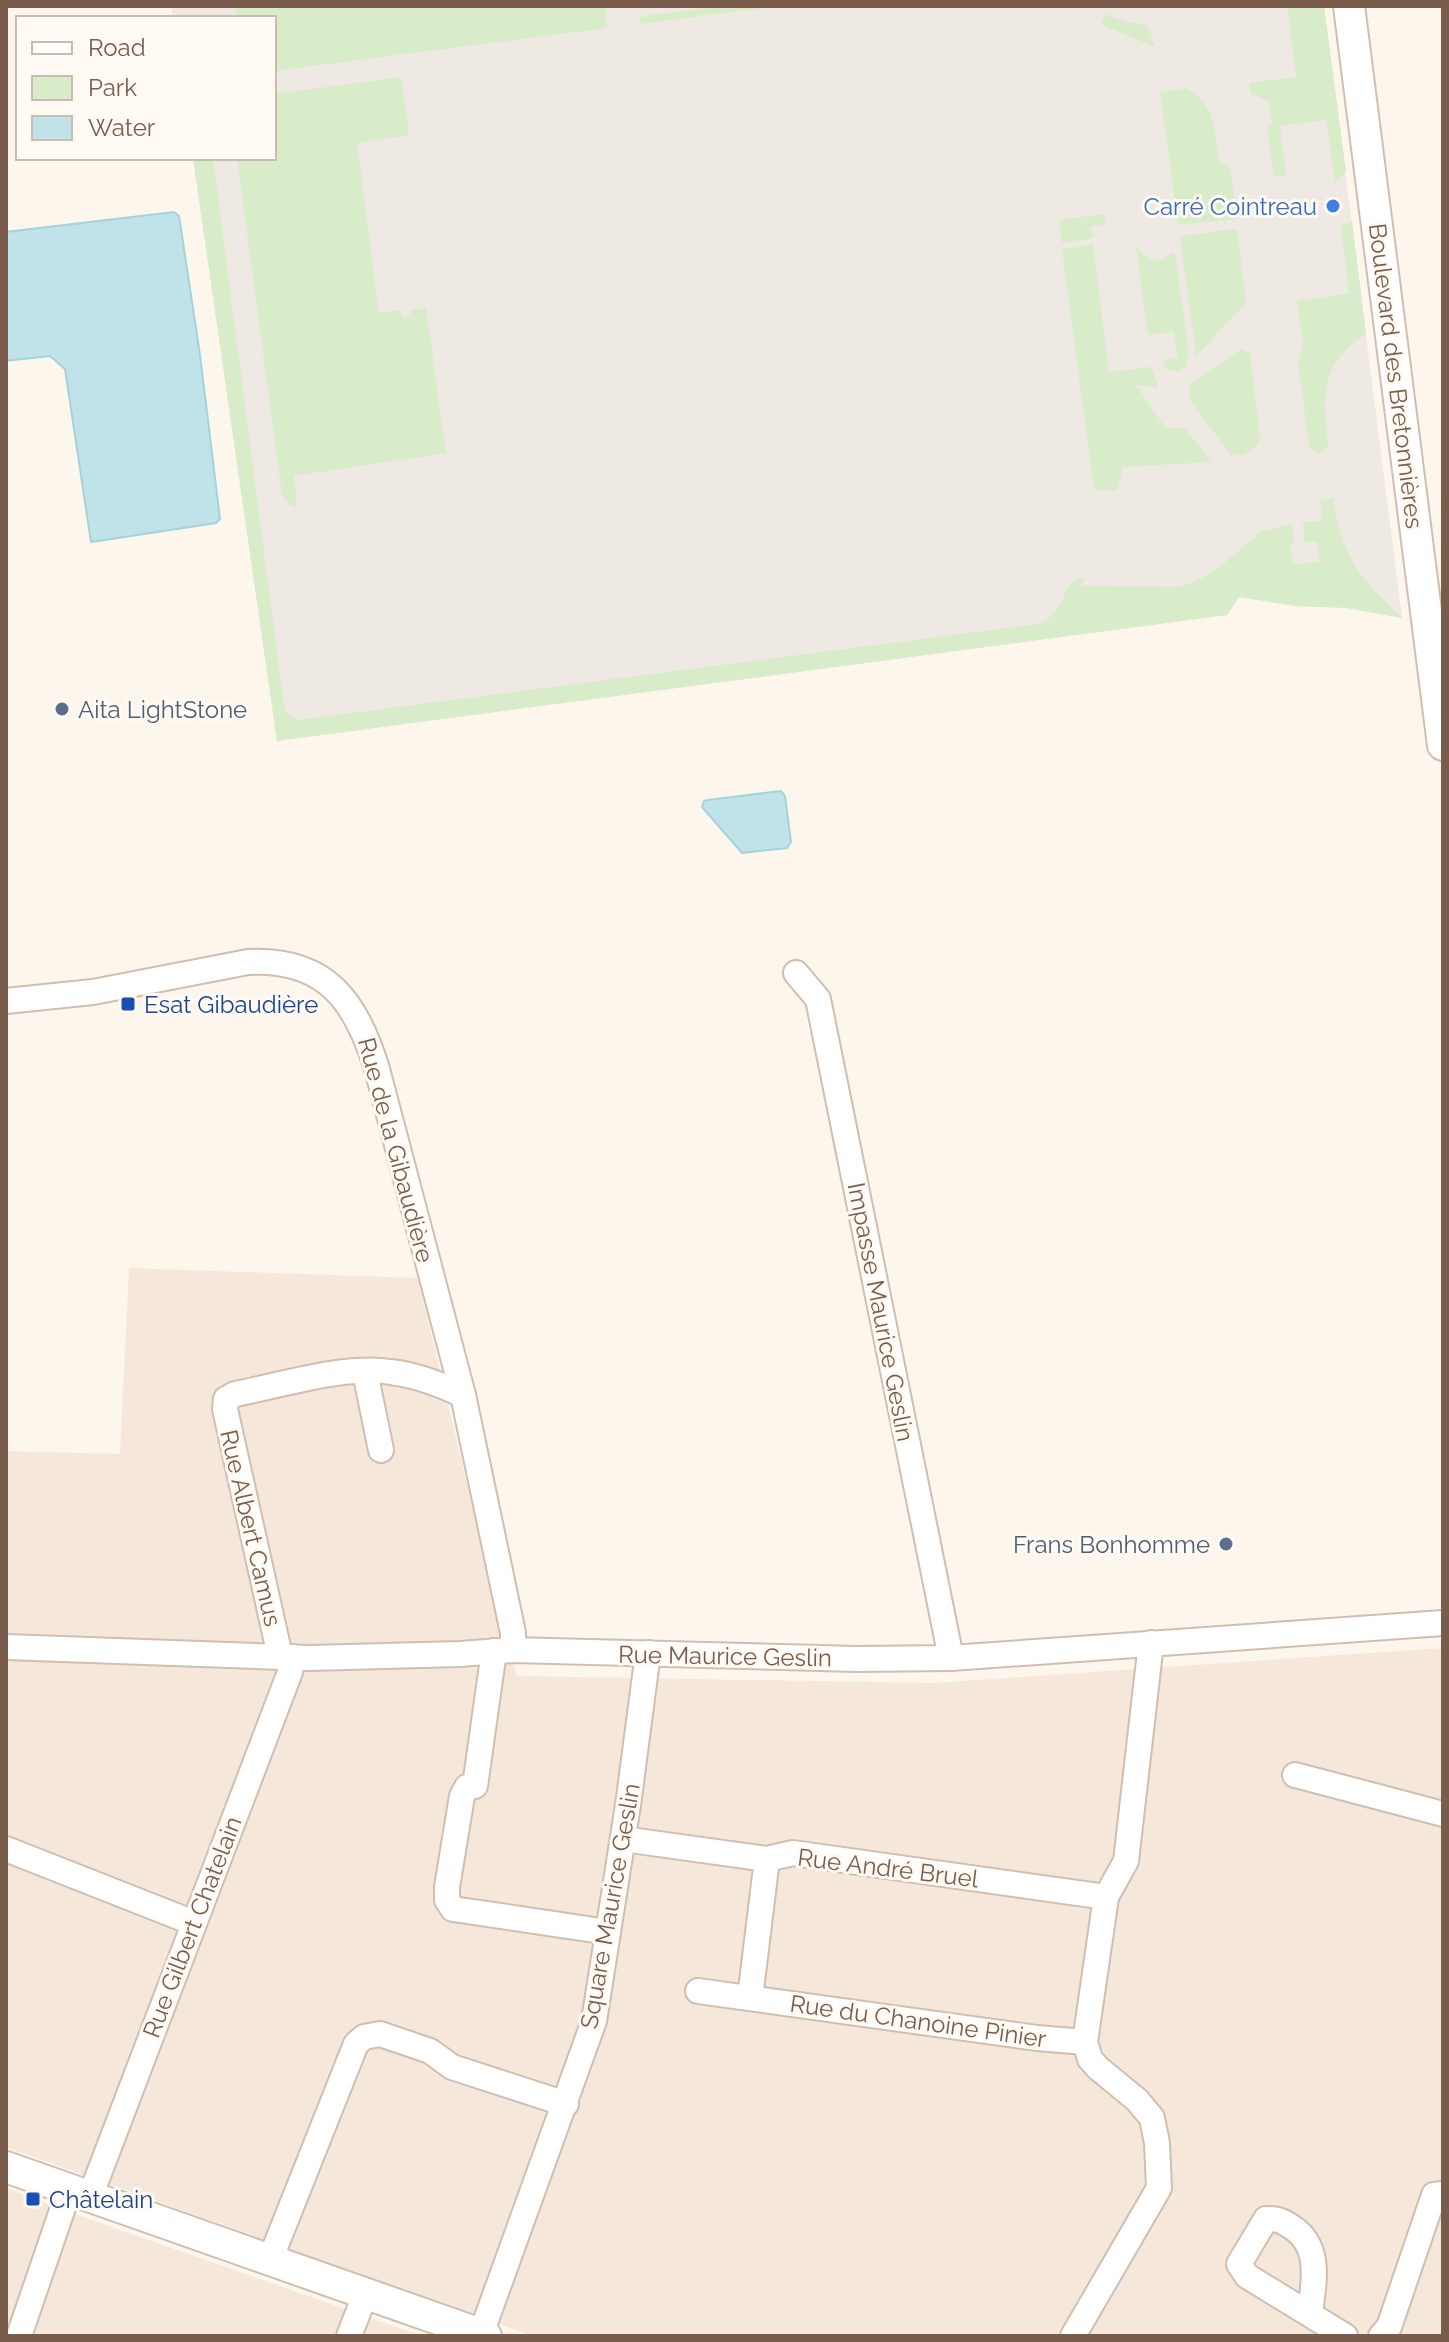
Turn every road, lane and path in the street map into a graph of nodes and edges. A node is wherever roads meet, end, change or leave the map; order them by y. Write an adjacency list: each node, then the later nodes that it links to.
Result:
1 (1349, 6): 2 (street, Boulevard des Bretonnières)
2 (1443, 745)
3 (796, 973): 14 (street, Impasse Maurice Geslin)
4 (6, 1001): 6 (street, Rue de la Gibaudière)
5 (365, 1372): 6 (street, Rue Albert Camus); 7 (street); 13 (street, Rue Albert Camus)
6 (463, 1395): 11 (street, Rue de la Gibaudière)
7 (381, 1450)
8 (1443, 1623): 9 (street, Rue Maurice Geslin)
9 (1151, 1643): 14 (street, Rue Maurice Geslin); 20 (street)
10 (6, 1647): 13 (street, Rue Maurice Geslin)
11 (503, 1650): 12 (street, Rue Maurice Geslin); 13 (street, Rue Maurice Geslin); 22 (street, Rue de la Gibaudière)
12 (648, 1653): 14 (street, Rue Maurice Geslin); 17 (street, Square Maurice Geslin)
13 (287, 1657): 21 (street, Rue Gilbert Chatelain)
14 (951, 1658)
15 (1295, 1775): 16 (street)
16 (1443, 1814)
17 (623, 1839): 19 (street, Rue André Bruel); 22 (street, Square Maurice Geslin)
18 (6, 1849): 21 (street)
19 (767, 1859): 20 (street, Rue André Bruel); 24 (street)
20 (1106, 1897): 25 (street)
21 (194, 1923): 28 (street, Rue Gilbert Chatelain)
22 (608, 1932): 26 (street, Square Maurice Geslin)
23 (698, 1991): 24 (street, Rue du Chanoine Pinier)
24 (750, 1998): 25 (street, Rue du Chanoine Pinier)
25 (1085, 2042): 36 (street)
26 (566, 2104): 30 (street); 33 (street, Square Maurice Geslin)
27 (6, 2167): 28 (street)
28 (79, 2193): 30 (street); 34 (street, Rue Gilbert Chatelain)
29 (1443, 2194): 38 (street)
30 (270, 2260): 31 (street)
31 (366, 2292): 33 (street); 35 (street)
32 (1310, 2313): 37 (street)
33 (484, 2335)
34 (19, 2336)
35 (349, 2336)
36 (1073, 2336)
37 (1345, 2336)
38 (1381, 2336)

